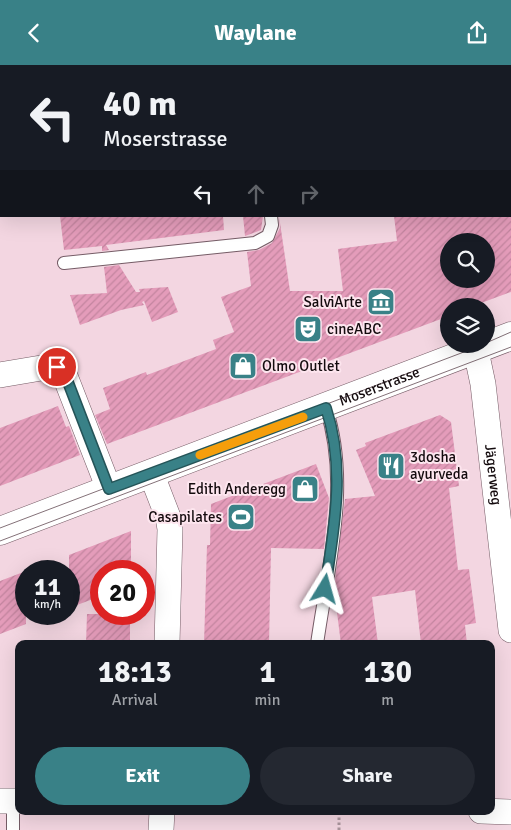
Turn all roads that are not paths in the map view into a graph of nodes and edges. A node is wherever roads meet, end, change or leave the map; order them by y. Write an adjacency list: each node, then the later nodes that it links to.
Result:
1 (271, 217): 2 (lane)
2 (64, 263)
3 (511, 336): 4 (street, Moserstrasse)
4 (495, 343)
5 (471, 353): 8 (street, Moserstrasse)
6 (477, 353): 12 (street, Jägerweg)
7 (0, 375): 10 (street)
8 (326, 408): 9 (street, Moserstrasse); 14 (lane)
9 (152, 473): 10 (street, Moserstrasse); 13 (street)
10 (109, 489): 11 (street, Moserstrasse)
11 (0, 531)
12 (511, 630)
13 (167, 640)
14 (318, 640)
15 (11, 801): 19 (lane)
16 (495, 812): 17 (street)
17 (511, 813)
18 (162, 815): 20 (street)
19 (13, 830)
20 (161, 830)

